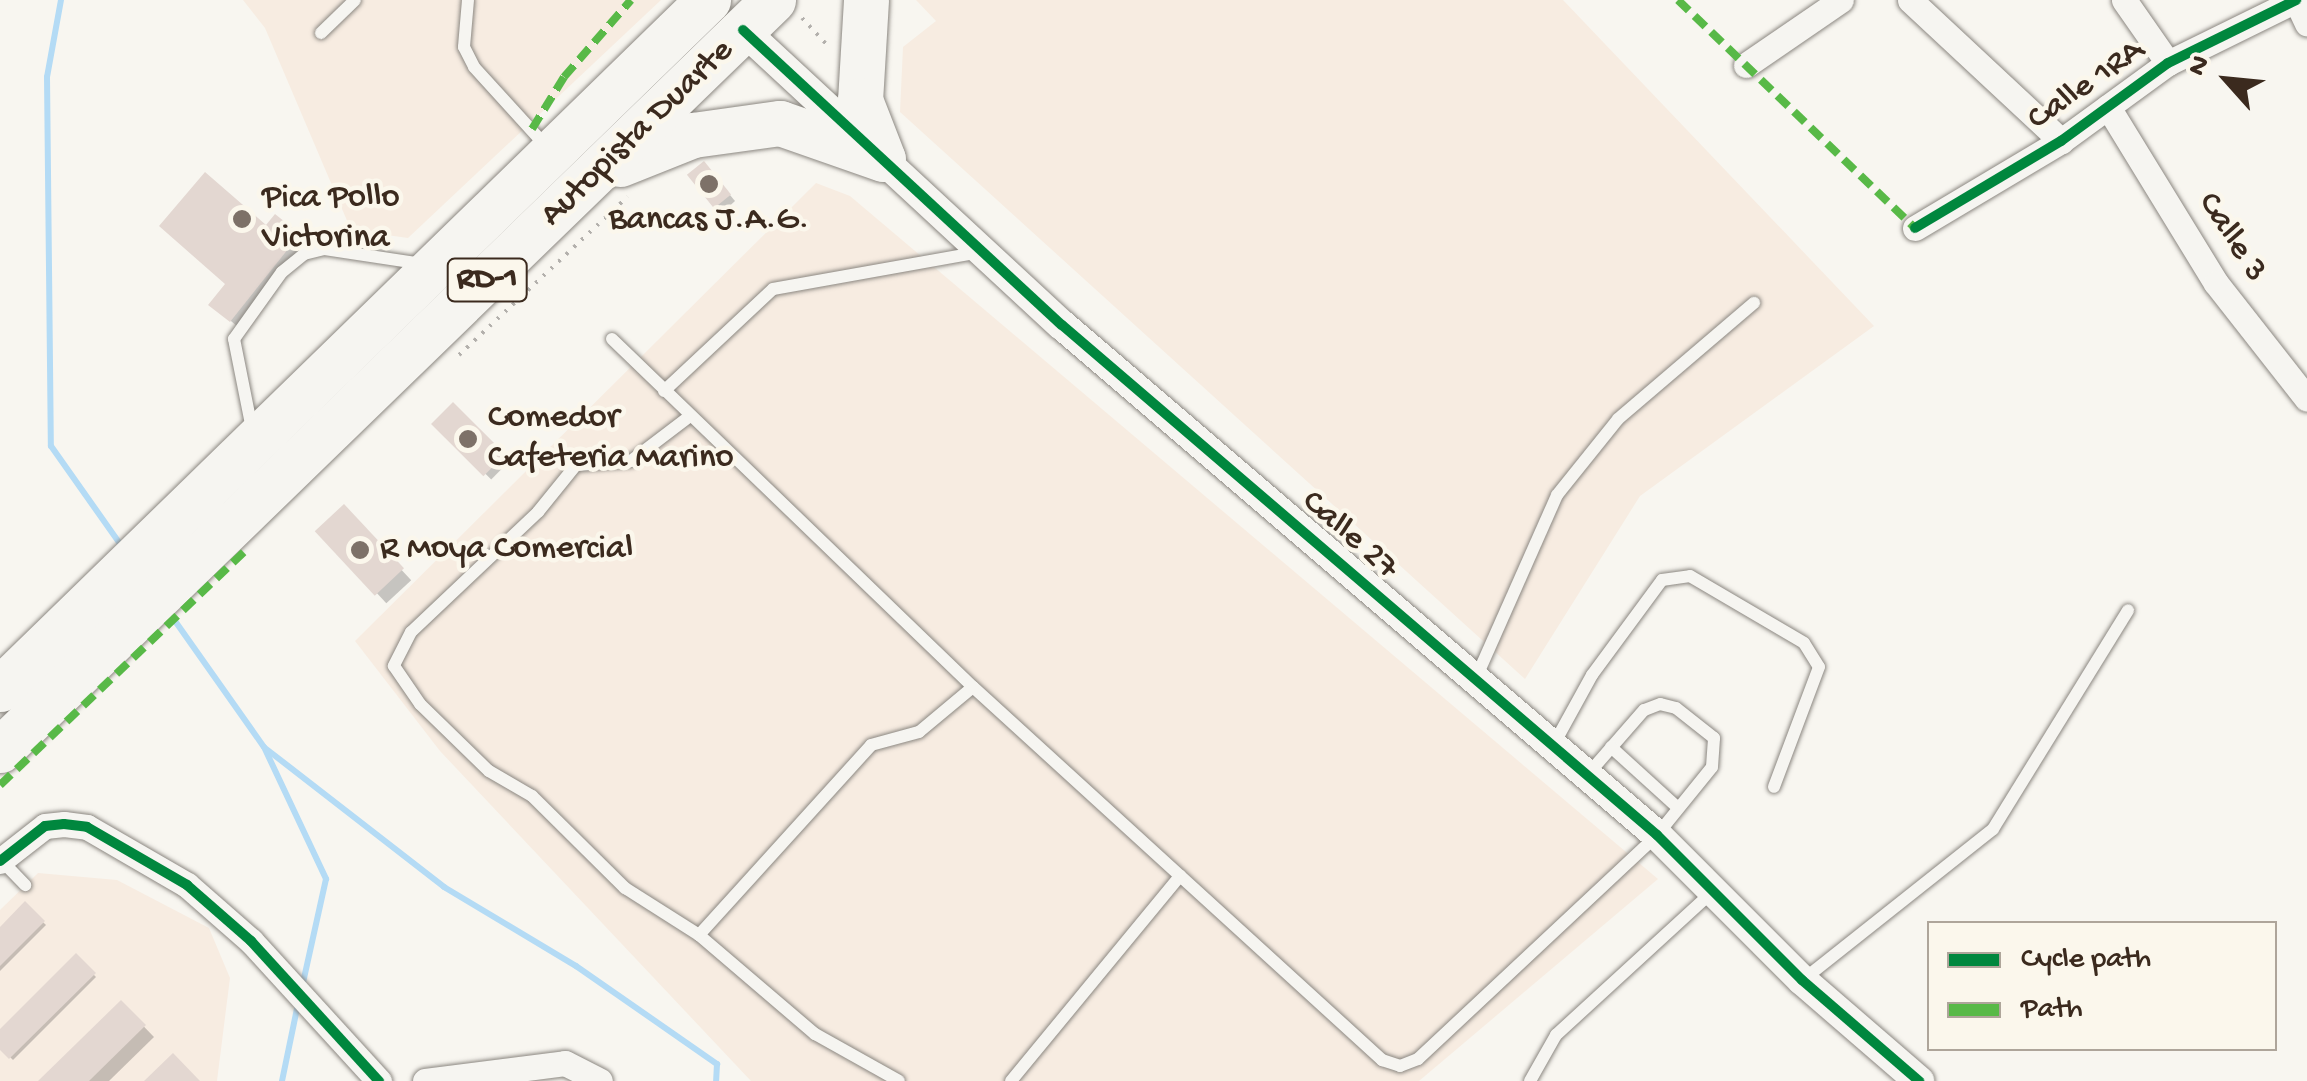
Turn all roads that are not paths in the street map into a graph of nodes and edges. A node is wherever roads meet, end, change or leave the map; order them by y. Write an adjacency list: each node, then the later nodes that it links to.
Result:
1 (355, 0): 11 (lane)
2 (468, 0): 16 (lane)
3 (708, 0): 16 (highway, Autopista Duarte / RD-1)
4 (866, 0): 17 (highway)
5 (1840, 0): 13 (street)
6 (1910, 0): 15 (street)
7 (2124, 0): 12 (street)
8 (2296, 0): 10 (street); 12 (street, Calle 1RA)
9 (770, 14): 17 (street, Calle 27); 18 (highway, Autopista Duarte / RD-1)
10 (2307, 24)
11 (321, 33)
12 (2168, 63): 14 (street, Calle 1RA)
13 (1746, 65)
14 (2108, 107): 15 (street, Calle 1RA); 25 (street, Calle 3)
15 (2061, 141): 19 (street, Calle 1RA)
16 (550, 152): 21 (highway, Autopista Duarte / RD-1)
17 (883, 160): 18 (highway); 20 (street, Calle 27)
18 (615, 182): 34 (highway, Autopista Duarte / RD-1)
19 (1915, 228)
20 (983, 252): 24 (lane); 29 (street, Calle 27)
21 (432, 266): 27 (highway, Autopista Duarte / RD-1); 27 (lane)
22 (1754, 302): 29 (lane)
23 (612, 339): 24 (lane)
24 (664, 391): 26 (lane)
25 (2307, 399)
26 (690, 416): 30 (lane); 43 (lane)
27 (254, 436): 31 (highway, Autopista Duarte / RD-1)
28 (2128, 610): 44 (lane)
29 (1474, 680): 32 (street, Calle 27)
30 (973, 687): 40 (lane); 43 (lane)
31 (0, 689)
32 (1552, 746): 35 (street, Calle 27); 36 (lane)
33 (1611, 747): 35 (lane); 37 (lane); 37 (lane)
34 (0, 750)
35 (1587, 775): 38 (street, Calle 27)
36 (1774, 786)
37 (1678, 808): 38 (lane)
38 (1657, 835): 40 (lane); 42 (street, Calle 27)
39 (0, 860): 41 (lane); 46 (street)
40 (1180, 876): 50 (lane)
41 (25, 885)
42 (1713, 892): 44 (street, Calle 27); 51 (lane)
43 (699, 935): 49 (lane)
44 (1802, 980): 45 (street, Calle 27)
45 (1910, 1078)
46 (379, 1081)
47 (425, 1081): 48 (street)
48 (600, 1081)
49 (899, 1081)
50 (1012, 1081)
51 (1530, 1081)

